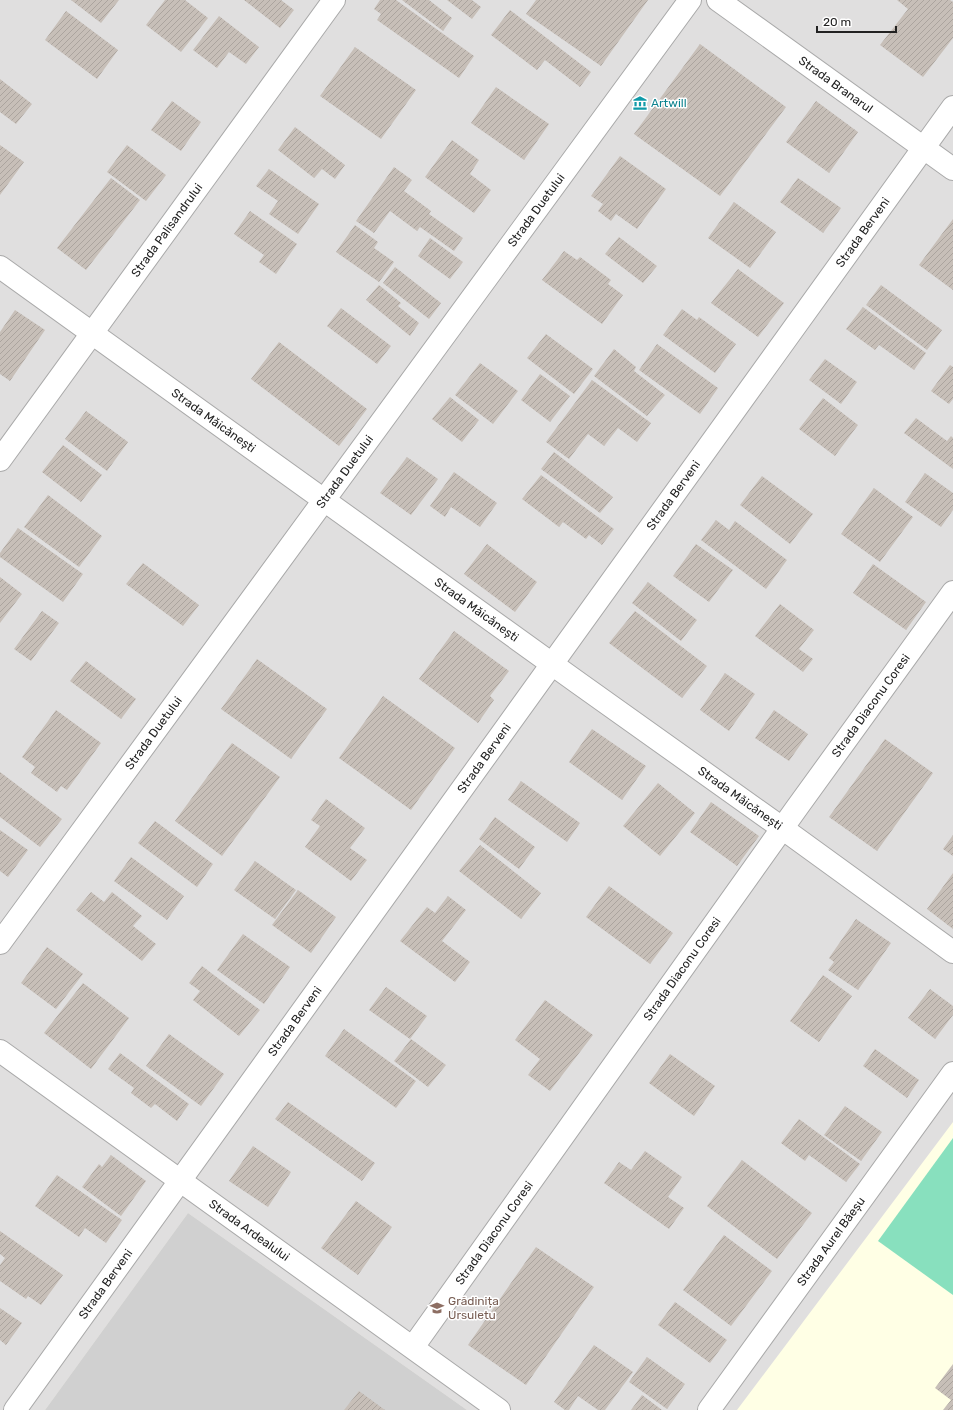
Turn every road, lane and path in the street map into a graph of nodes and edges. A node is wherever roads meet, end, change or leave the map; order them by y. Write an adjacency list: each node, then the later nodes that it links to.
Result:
1 (334, 0): 8 (street, Strada Palisandrului)
2 (690, 0): 10 (street, Strada Duetului)
3 (718, 0): 5 (street, Strada Branarul)
4 (953, 107): 5 (street, Strada Berveni)
5 (924, 148): 6 (street, Strada Branarul); 12 (street, Strada Berveni)
6 (953, 169)
7 (0, 267): 8 (street, Strada Măicănești)
8 (93, 334): 9 (street, Strada Palisandrului); 10 (street, Strada Măicănești)
9 (0, 460)
10 (325, 500): 12 (street, Strada Măicănești); 14 (street, Strada Duetului)
11 (953, 592): 13 (street, Strada Diaconu Coresi)
12 (552, 665): 13 (street, Strada Măicănești); 18 (street, Strada Berveni)
13 (782, 828): 15 (street, Strada Măicănești); 19 (street, Strada Diaconu Coresi)
14 (0, 943)
15 (953, 952)
16 (0, 1051): 18 (street, Strada Ardealului)
17 (953, 1072): 22 (street, Strada Aurel Băeșu)
18 (179, 1180): 19 (street, Strada Ardealului); 20 (street, Strada Berveni)
19 (413, 1347): 21 (street, Strada Ardealului)
20 (15, 1410)
21 (499, 1410)
22 (709, 1410)

